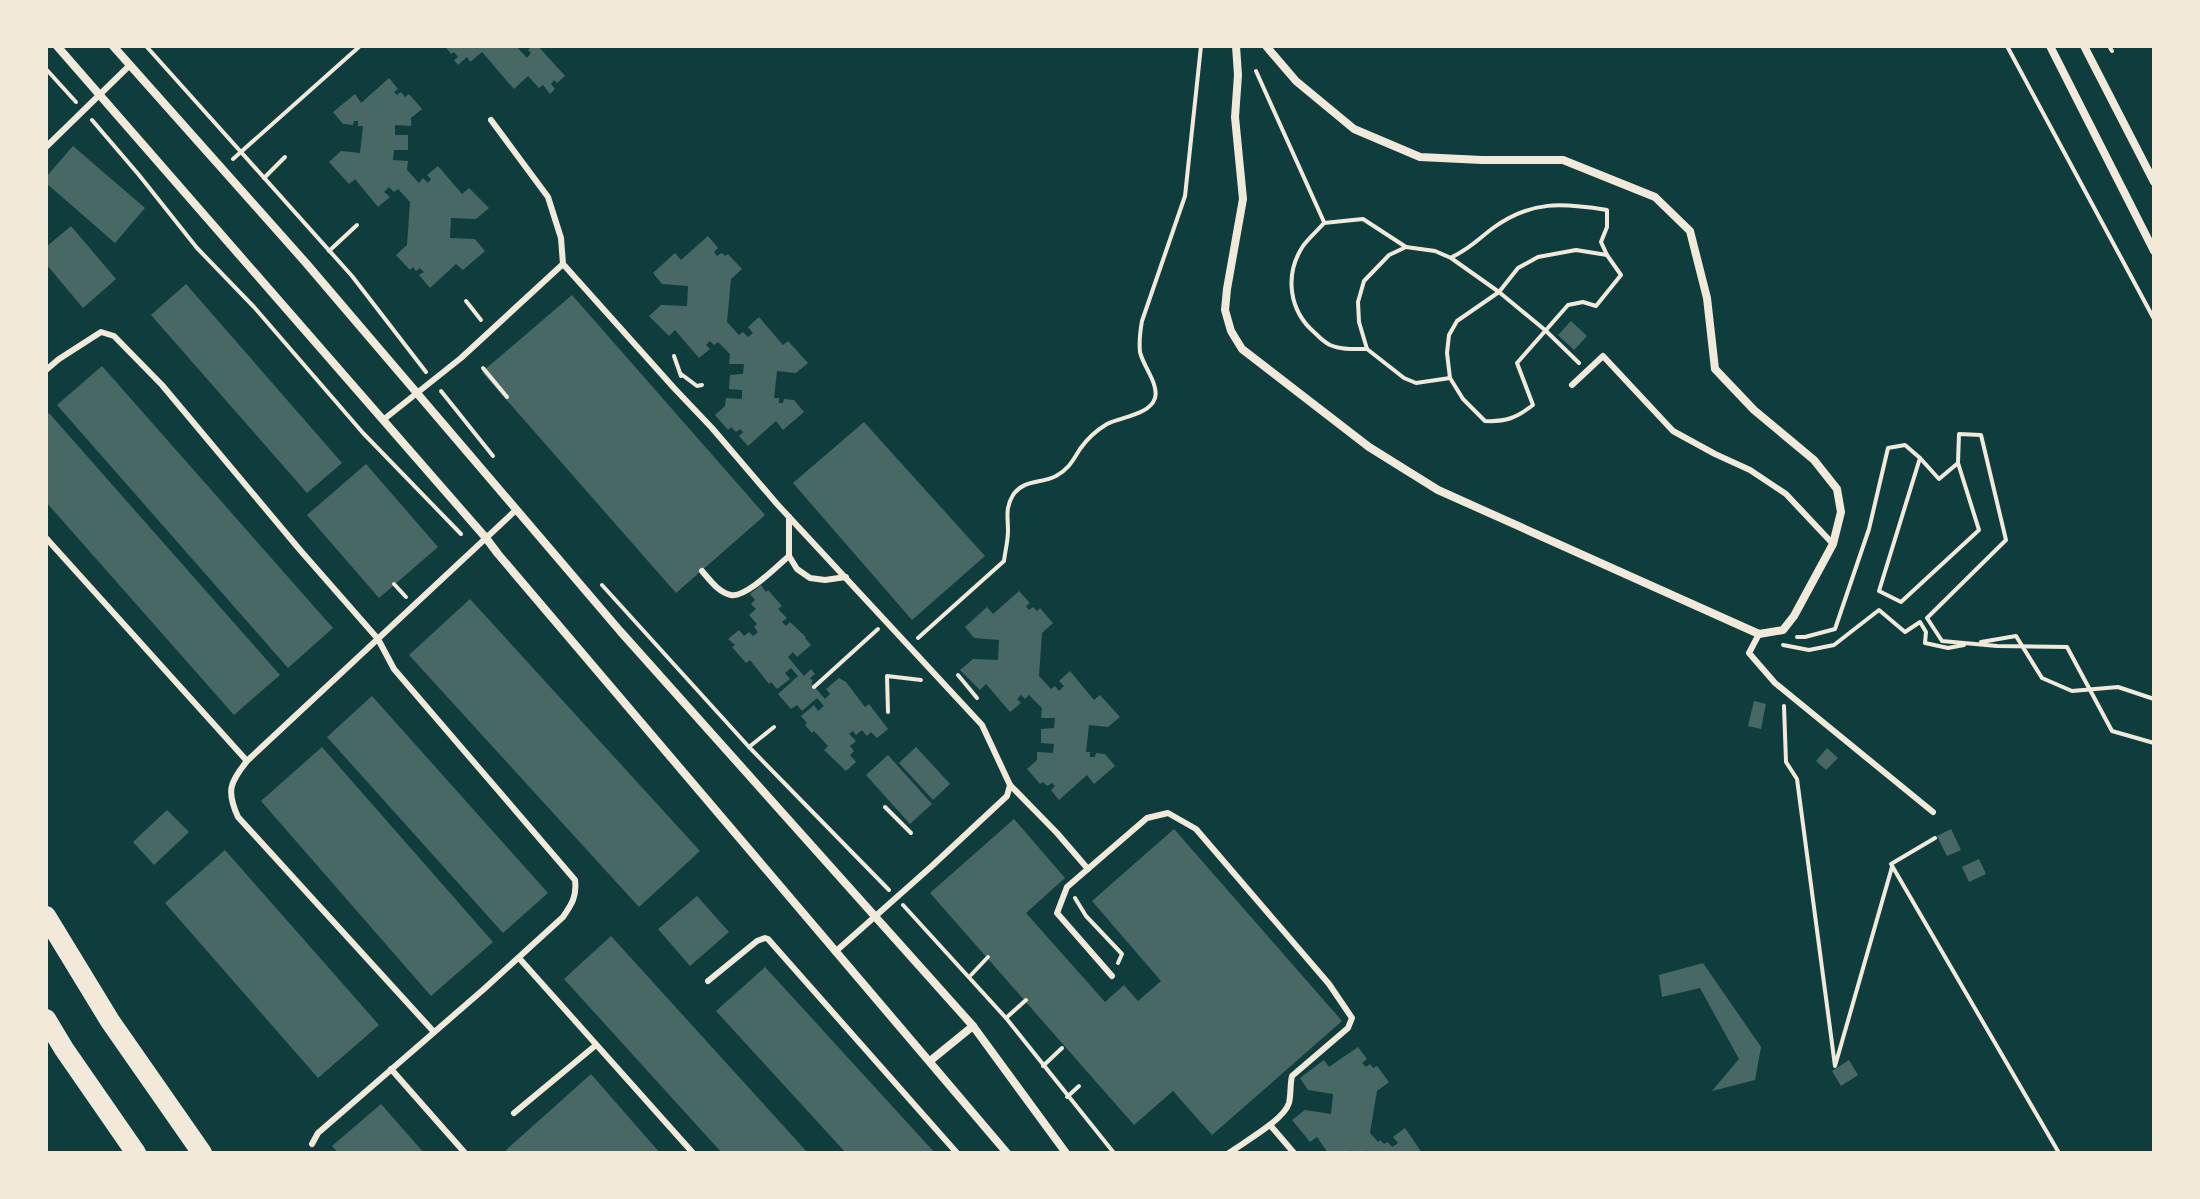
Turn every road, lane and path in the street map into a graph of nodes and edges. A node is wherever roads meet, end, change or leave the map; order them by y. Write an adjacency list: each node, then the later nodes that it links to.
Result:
1 (57, 46): 14 (street)
2 (113, 46): 11 (street)
3 (146, 46): 18 (path)
4 (360, 46): 18 (path)
5 (1201, 46): 67 (path)
6 (1236, 46): 64 (street)
7 (1266, 46): 56 (street)
8 (2007, 46): 33 (path)
9 (2050, 46): 27 (street)
10 (2084, 46): 22 (street)
11 (130, 65): 14 (lane); 20 (street)
12 (47, 71): 15 (path)
13 (1256, 71): 23 (path)
14 (99, 94): 15 (lane); 47 (street)
15 (84, 111): 17 (lane); 53 (path)
16 (491, 120): 30 (lane)
17 (46, 147)
18 (241, 152): 20 (path); 21 (path)
19 (285, 157): 21 (path)
20 (222, 169): 45 (street)
21 (264, 178): 26 (path)
22 (2154, 182)
23 (1324, 223): 25 (path); 36 (path)
24 (357, 225): 26 (path)
25 (1406, 247): 29 (path); 36 (path)
26 (329, 251): 42 (path)
27 (2154, 251)
28 (1607, 255): 29 (path); 31 (path); 35 (path)
29 (1451, 258): 31 (path)
30 (563, 264): 42 (lane); 52 (lane)
31 (1499, 292): 35 (path); 41 (path)
32 (466, 301): 34 (path)
33 (2154, 319)
34 (481, 320)
35 (1545, 330): 39 (path); 41 (path)
36 (1367, 349): 41 (path)
37 (483, 368): 46 (path)
38 (46, 370): 66 (lane)
39 (1587, 370): 44 (lane); 56 (lane)
40 (681, 374): 43 (path)
41 (1450, 378)
42 (432, 380): 45 (lane); 48 (path)
43 (702, 385)
44 (1572, 385)
45 (416, 393): 47 (lane); 51 (street)
46 (507, 397)
47 (383, 420): 55 (street)
48 (494, 458)
49 (1920, 458): 50 (path); 50 (path); 65 (path)
50 (1958, 463): 75 (path)
51 (516, 510): 55 (lane); 87 (street)
52 (789, 517): 57 (lane); 60 (lane)
53 (456, 529)
54 (46, 538): 76 (lane)
55 (486, 538): 66 (lane); 88 (street)
56 (1833, 544): 64 (street)
57 (789, 556): 58 (lane); 60 (lane)
58 (702, 571)
59 (595, 577): 85 (path)
60 (846, 577): 67 (lane)
61 (394, 584): 62 (path)
62 (408, 599)
63 (880, 627): 69 (path)
64 (1759, 634): 70 (lane); 71 (path)
65 (1793, 636)
66 (378, 639): 76 (lane); 90 (lane)
67 (910, 645): 77 (lane)
68 (931, 681): 72 (path)
69 (814, 687)
70 (1783, 689): 79 (lane); 82 (path)
71 (2154, 699)
72 (888, 712)
73 (774, 727): 74 (path)
74 (753, 743)
75 (2154, 743)
76 (247, 761): 98 (lane)
77 (1010, 785): 83 (lane); 85 (lane)
78 (885, 807): 80 (path)
79 (1933, 812)
80 (911, 833)
81 (1935, 838): 82 (path)
82 (1892, 867): 119 (path)
83 (1088, 869): 84 (lane); 107 (lane)
84 (1075, 880): 92 (path); 92 (lane)
85 (896, 898): 87 (lane); 91 (path)
86 (46, 916): 110 (highway)
87 (874, 916): 88 (lane); 97 (street)
88 (835, 952): 101 (street)
89 (988, 957): 91 (path)
90 (519, 958): 98 (lane); 99 (lane)
91 (970, 976): 95 (path)
92 (1112, 976)
93 (708, 981): 113 (lane)
94 (1026, 1000): 95 (path)
95 (1006, 1018): 102 (path)
96 (46, 1019): 109 (highway)
97 (973, 1026): 101 (street); 115 (street)
98 (434, 1032): 103 (lane)
99 (596, 1045): 106 (lane); 112 (lane)
100 (1062, 1048): 102 (path)
101 (930, 1061): 114 (street)
102 (1043, 1066): 105 (path)
103 (391, 1069): 108 (lane); 111 (lane)
104 (1079, 1086): 105 (path)
105 (1067, 1097): 116 (path)
106 (514, 1113)
107 (1270, 1125): 117 (lane); 118 (lane)
108 (312, 1144)
109 (136, 1153)
110 (202, 1153)
111 (465, 1153)
112 (693, 1153)
113 (957, 1153)
114 (1007, 1153)
115 (1066, 1153)
116 (1114, 1153)
117 (1229, 1153)
118 (1294, 1153)
119 (2059, 1153)

